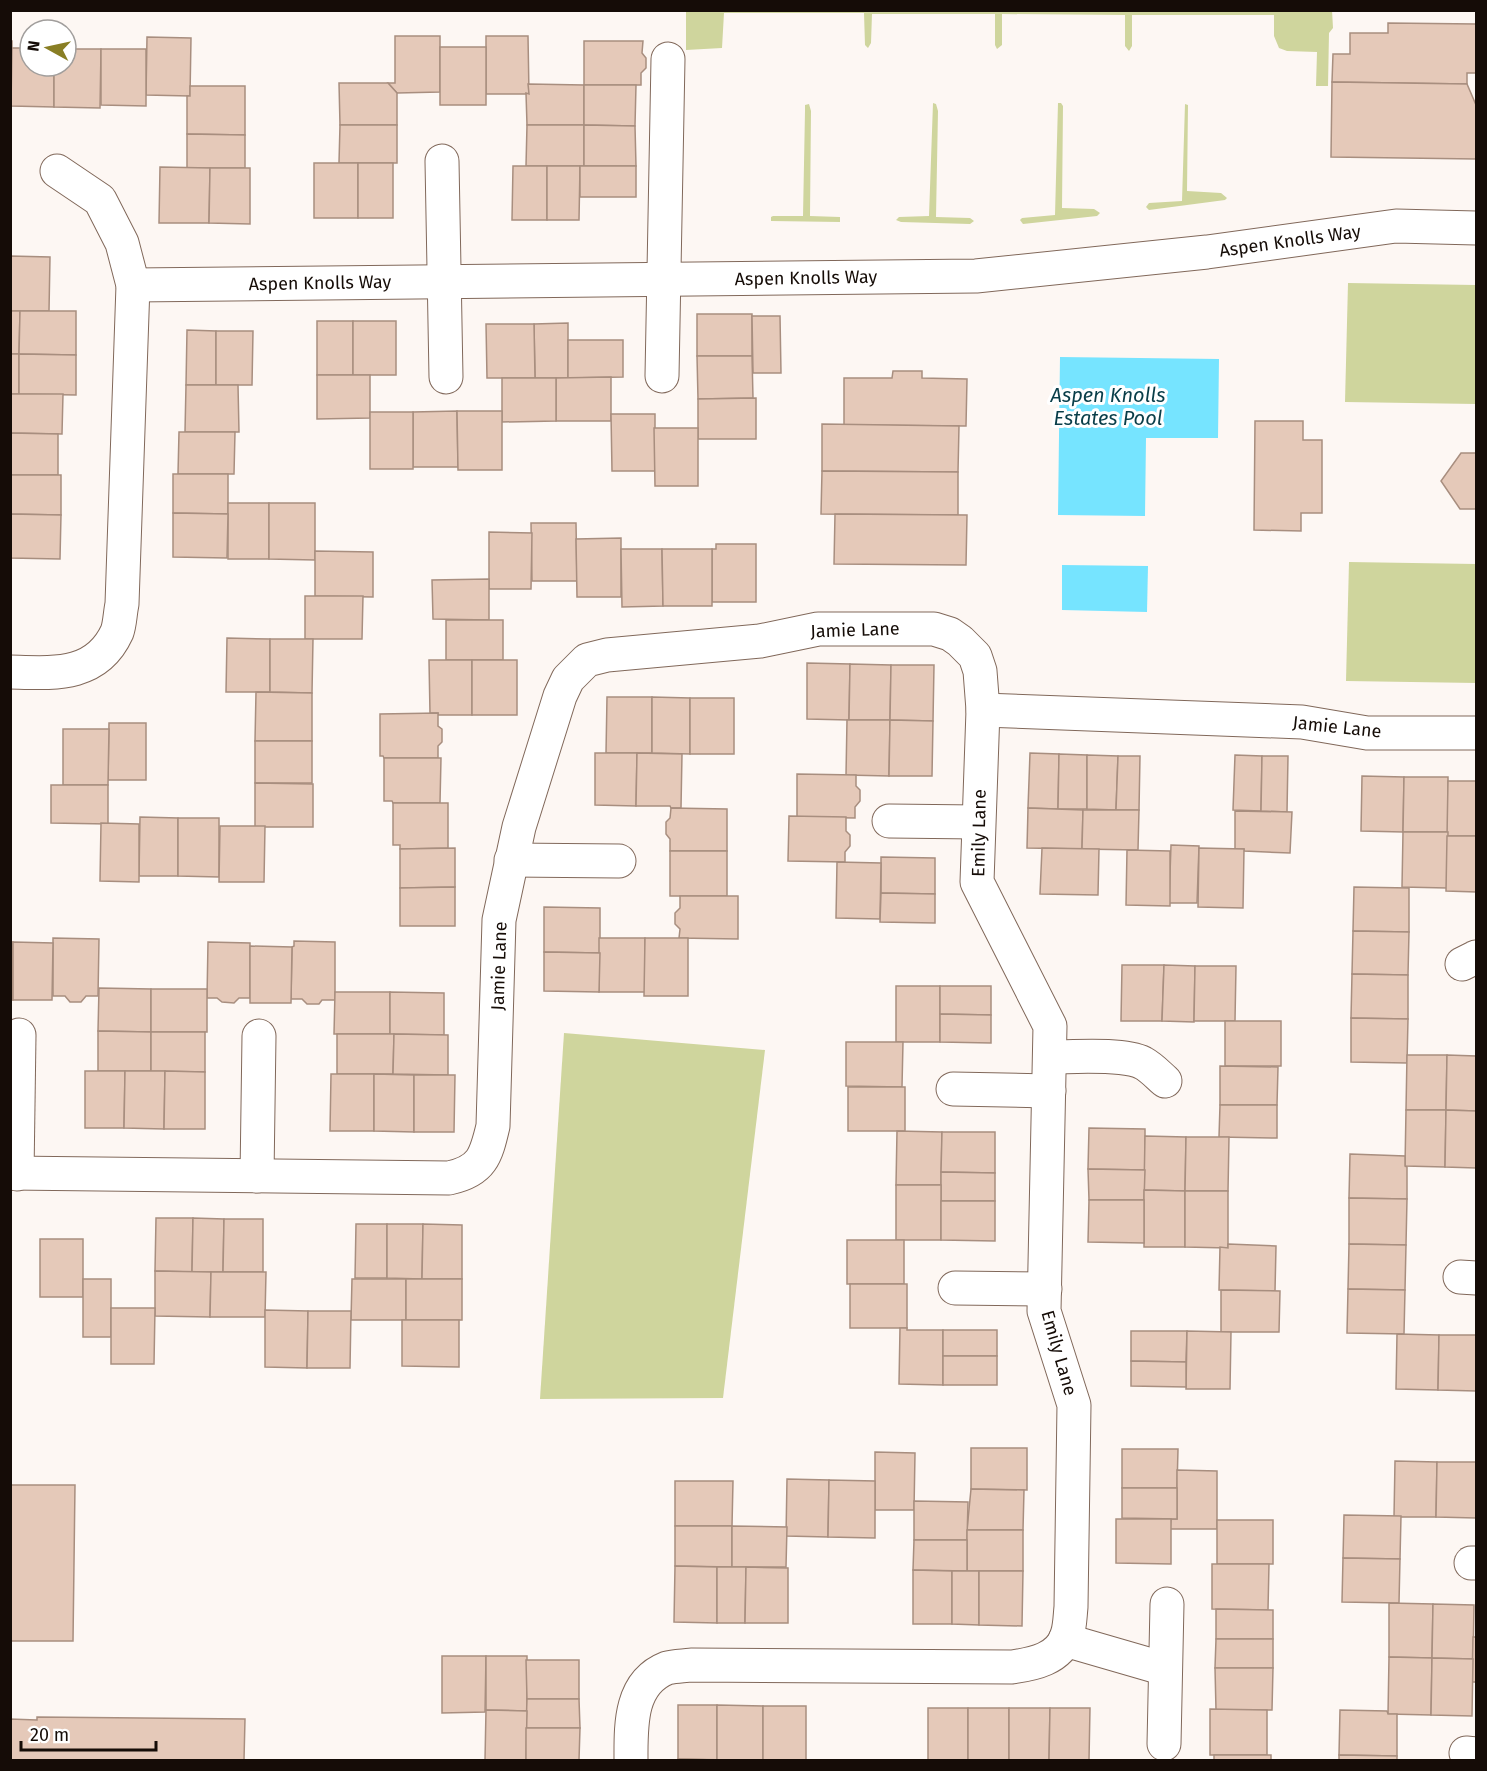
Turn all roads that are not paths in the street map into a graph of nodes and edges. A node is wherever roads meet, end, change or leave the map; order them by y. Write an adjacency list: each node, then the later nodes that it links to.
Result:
1 (668, 59): 5 (street)
2 (442, 161): 6 (street)
3 (57, 171): 7 (street)
4 (1476, 228): 5 (street, Aspen Knolls Way)
5 (664, 279): 6 (street, Aspen Knolls Way); 8 (street)
6 (445, 281): 7 (street, Aspen Knolls Way); 9 (street)
7 (133, 285): 11 (street)
8 (662, 376)
9 (446, 377)
10 (934, 629): 12 (street, Emily Lane); 16 (street, Jamie Lane)
11 (10, 672)
12 (983, 710): 13 (street, Jamie Lane); 15 (street, Emily Lane)
13 (1476, 733)
14 (889, 820): 15 (street)
15 (978, 822): 20 (street, Emily Lane)
16 (511, 860): 17 (street); 25 (street, Jamie Lane)
17 (619, 861)
18 (18, 1035): 24 (street)
19 (259, 1036): 25 (street)
20 (1050, 1056): 21 (street); 23 (street, Emily Lane)
21 (1165, 1081)
22 (953, 1089): 23 (street)
23 (1049, 1091): 27 (street, Emily Lane)
24 (14, 1174): 25 (street, Jamie Lane)
25 (257, 1176)
26 (956, 1288): 27 (street)
27 (1045, 1289): 29 (street, Emily Lane)
28 (1167, 1604): 30 (street)
29 (1065, 1640): 30 (street); 32 (street)
30 (1165, 1669): 31 (street)
31 (1164, 1744)
32 (631, 1761)

